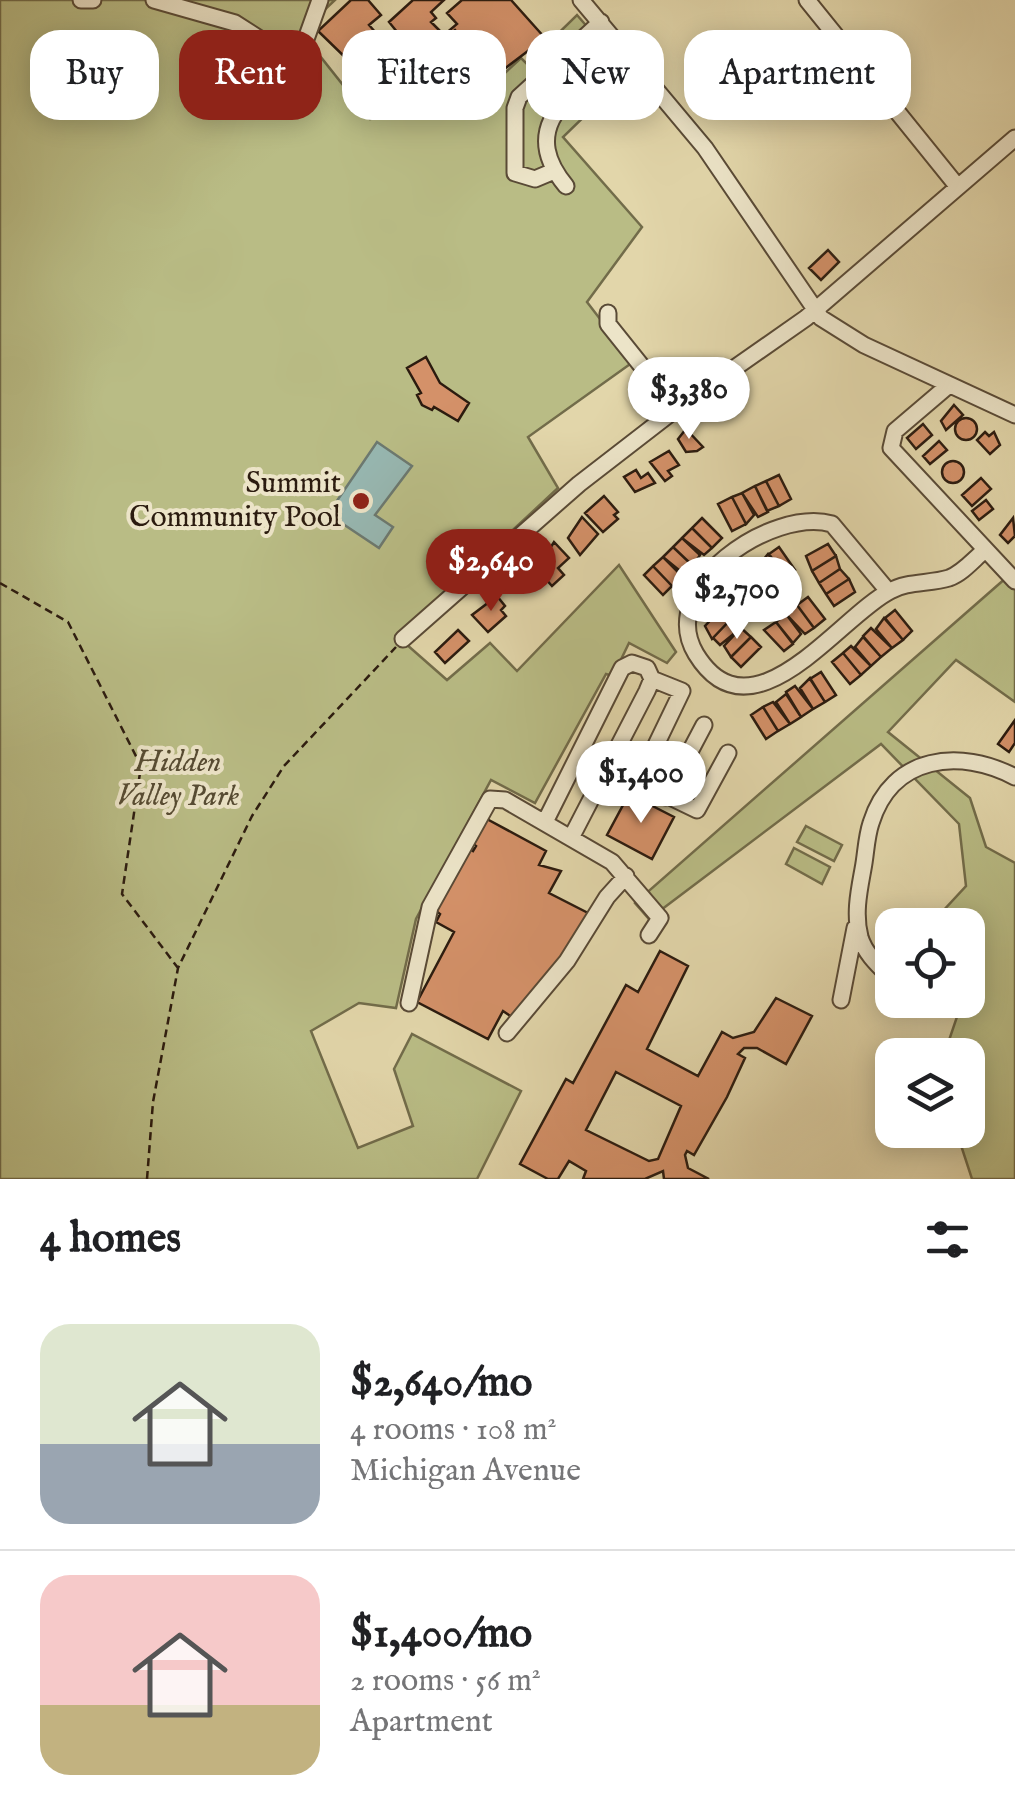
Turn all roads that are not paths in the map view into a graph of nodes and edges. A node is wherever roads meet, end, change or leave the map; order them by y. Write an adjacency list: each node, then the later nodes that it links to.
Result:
1 (81, 0): 2 (street)
2 (92, 0)
3 (154, 0): 4 (street)
4 (320, 0)
5 (582, 0): 7 (street)
6 (806, 0): 14 (street)
7 (601, 22): 8 (street); 12 (street)
8 (608, 30)
9 (664, 98): 15 (street)
10 (549, 120): 12 (street)
11 (1015, 138): 14 (street)
12 (554, 171): 13 (street)
13 (566, 186)
14 (958, 187): 15 (street)
15 (814, 311): 17 (street); 18 (street)
16 (608, 314): 18 (street)
17 (950, 385): 19 (street); 20 (street)
18 (676, 408): 23 (street)
19 (1015, 415)
20 (985, 550): 21 (street); 22 (street)
21 (1015, 582)
22 (888, 591): 22 (street)
23 (403, 639)
24 (652, 679): 27 (street); 29 (street); 31 (street)
25 (704, 725): 30 (street)
26 (728, 753): 30 (street)
27 (608, 766): 29 (street); 32 (street)
28 (1015, 777): 34 (street)
29 (635, 780): 30 (street)
30 (666, 797)
31 (544, 822): 32 (street); 38 (street)
32 (572, 836): 33 (street)
33 (626, 876): 35 (street); 39 (street)
34 (857, 919): 36 (street); 37 (street)
35 (649, 935)
36 (875, 959)
37 (842, 1000)
38 (409, 1002)
39 (507, 1033)

